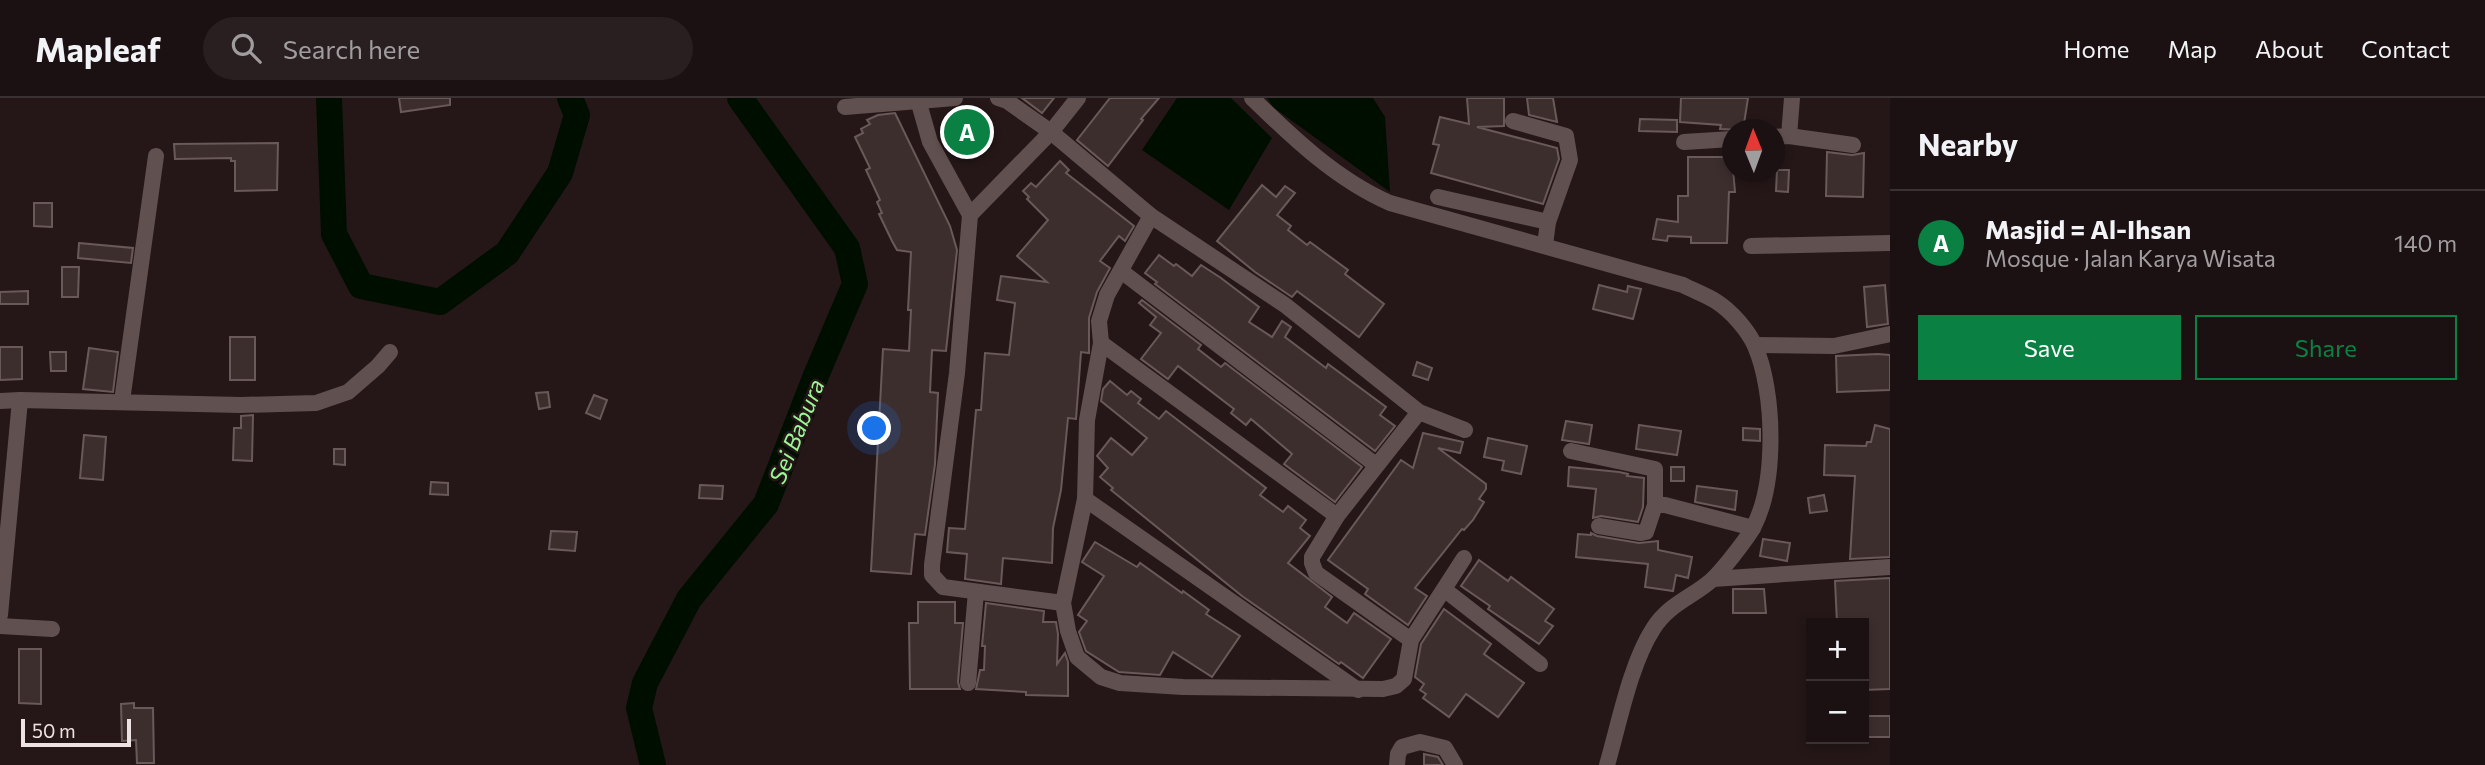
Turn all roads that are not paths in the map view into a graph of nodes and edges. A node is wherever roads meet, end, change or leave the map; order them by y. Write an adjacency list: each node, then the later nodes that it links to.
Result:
1 (954, 98): 6 (street)
2 (998, 98): 10 (street)
3 (1078, 98): 10 (street)
4 (1252, 98): 21 (street)
5 (1792, 98): 9 (street)
6 (918, 100): 7 (street); 17 (street)
7 (845, 107)
8 (1513, 121): 19 (street)
9 (1785, 125)
10 (1051, 132): 17 (street); 18 (street)
11 (1785, 136): 14 (street)
12 (1722, 140): 13 (street)
13 (1684, 142)
14 (1853, 145)
15 (156, 156): 30 (street)
16 (1438, 197): 19 (street)
17 (970, 215): 44 (street)
18 (1151, 216): 23 (street); 31 (street)
19 (1548, 222): 21 (street)
20 (1890, 243): 22 (street)
21 (1545, 245): 26 (street)
22 (1751, 246)
23 (1121, 271): 25 (street); 34 (street)
24 (1890, 334): 26 (street)
25 (1101, 343): 35 (street); 37 (street)
26 (1755, 345): 39 (street)
27 (390, 352): 30 (street)
28 (20, 400): 29 (street); 30 (street); 46 (street)
29 (0, 401)
30 (122, 401)
31 (1419, 412): 32 (street); 34 (street)
32 (1465, 430)
33 (1571, 451): 36 (street)
34 (1376, 465): 37 (street)
35 (1084, 499): 45 (street); 52 (street)
36 (1655, 505): 38 (street); 39 (street)
37 (1336, 516): 49 (street)
38 (1599, 526)
39 (1753, 528): 42 (street)
40 (1464, 558): 43 (street)
41 (1890, 566): 42 (street)
42 (1713, 579): 55 (street)
43 (1445, 590): 49 (street); 50 (street)
44 (976, 592): 45 (street); 51 (street)
45 (1063, 603): 52 (street)
46 (0, 615)
47 (0, 626): 48 (street)
48 (52, 629)
49 (1411, 639): 52 (street)
50 (1541, 664)
51 (968, 683)
52 (1357, 690)
53 (1397, 765): 54 (street)
54 (1455, 765)
55 (1607, 765)

